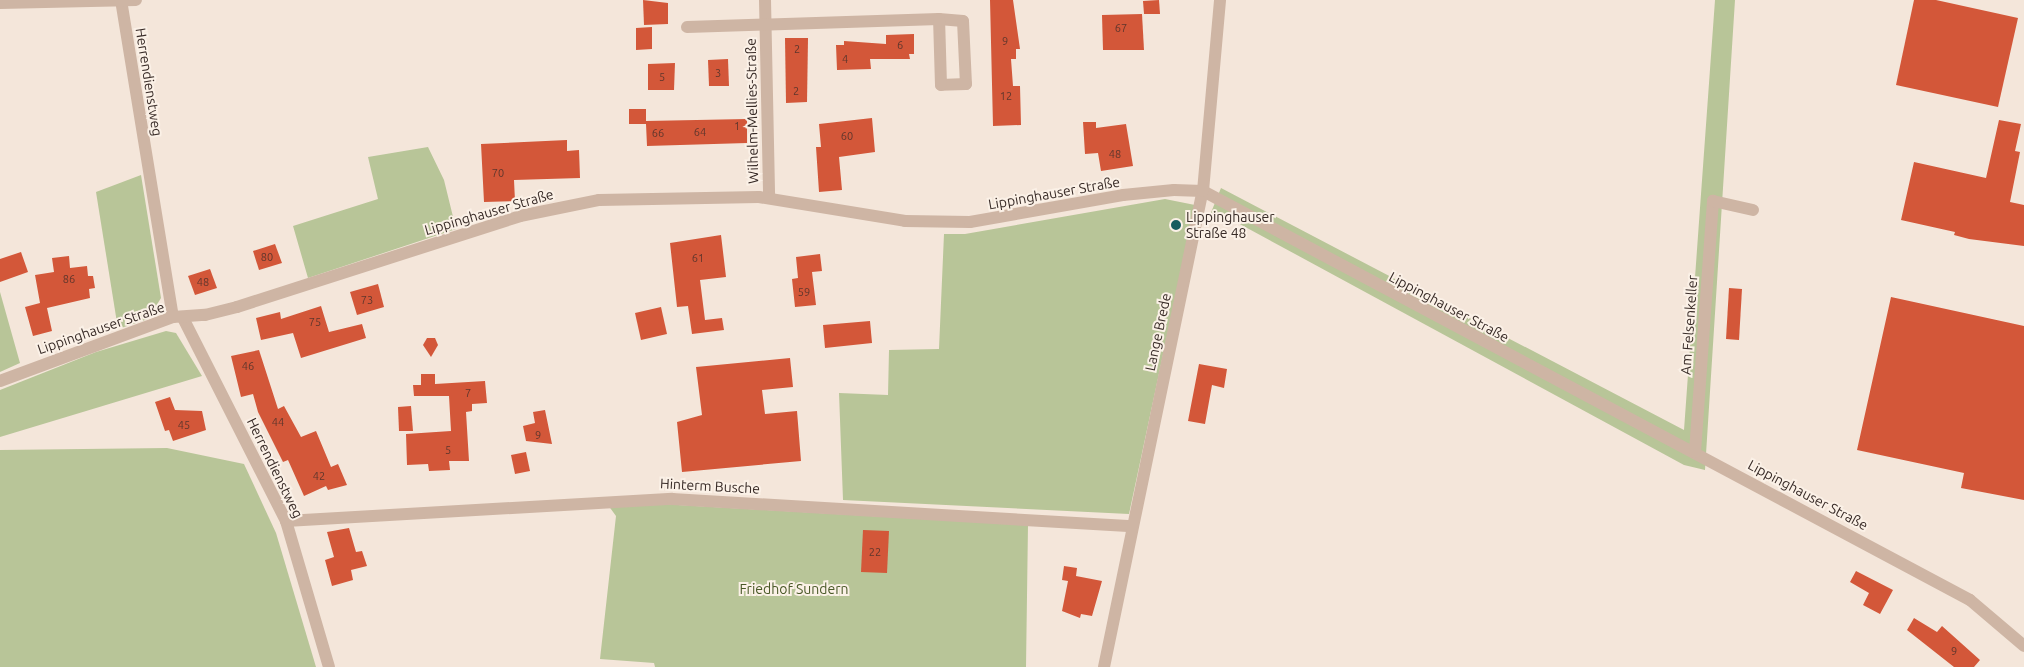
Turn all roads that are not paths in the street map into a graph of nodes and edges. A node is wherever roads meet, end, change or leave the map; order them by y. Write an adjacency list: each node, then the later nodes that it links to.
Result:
1 (136, 0): 4 (street)
2 (765, 0): 7 (street, Wilhelm-Mellies-Straße)
3 (1220, 0): 9 (street, Lange Brede)
4 (121, 1): 5 (street); 12 (street, Herrendienstweg)
5 (0, 3)
6 (939, 19): 6 (street); 7 (street)
7 (765, 23): 8 (street, Wilhelm-Mellies-Straße); 10 (street, Wilhelm-Mellies-Straße)
8 (687, 27)
9 (1203, 191): 10 (street, Lippinghauser Straße); 14 (street, Lippinghauser Straße); 16 (street, Lange Brede)
10 (769, 198): 12 (street, Lippinghauser Straße)
11 (1752, 210): 14 (street, Am Felsenkeller)
12 (178, 318): 13 (street, Lippinghauser Straße); 15 (street, Herrendienstweg)
13 (0, 381)
14 (1694, 452): 17 (street, Lippinghauser Straße)
15 (286, 521): 16 (street, Hinterm Busche); 18 (street, Herrendienstweg)
16 (1132, 526): 19 (street, Lange Brede)
17 (2024, 646)
18 (329, 667)
19 (1104, 667)

